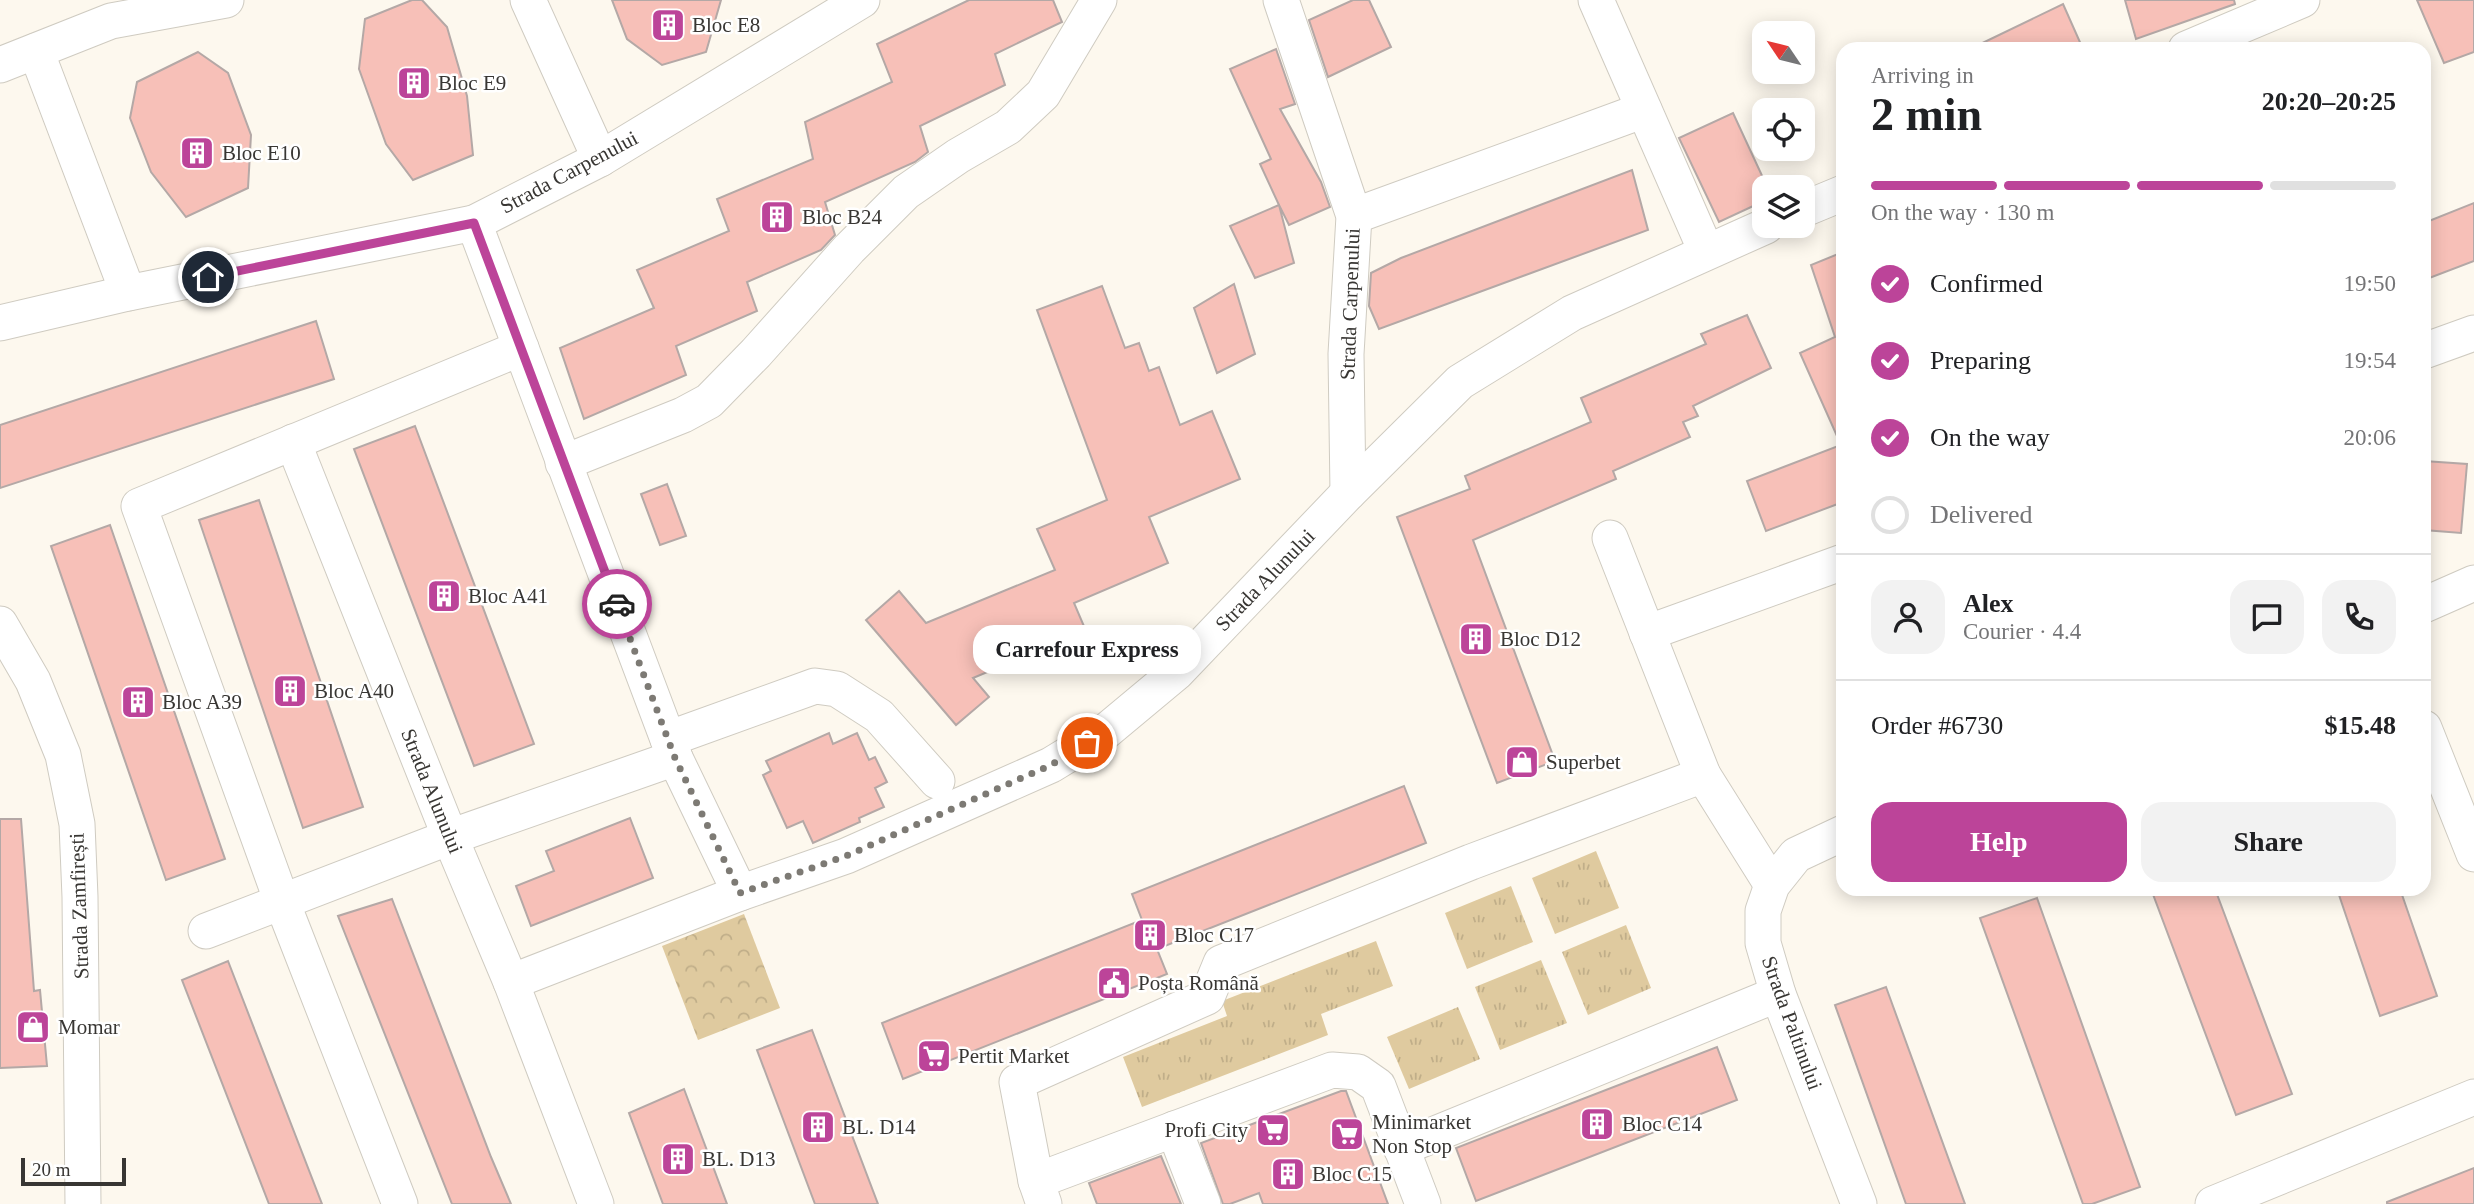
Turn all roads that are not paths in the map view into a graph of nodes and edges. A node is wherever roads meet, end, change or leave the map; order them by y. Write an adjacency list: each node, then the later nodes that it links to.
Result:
1 (226, 0): 9 (street)
2 (528, 0): 12 (street)
3 (862, 0): 12 (street, Strada Carpenului)
4 (1099, 0): 25 (street)
5 (1596, 0): 11 (street)
6 (2302, 0): 8 (street)
7 (1284, 1): 15 (street, Strada Carpenului)
8 (2203, 42)
9 (36, 51): 10 (street); 19 (street)
10 (0, 65)
11 (1644, 110): 15 (street); 18 (street)
12 (600, 159): 16 (street, Strada Carpenului)
13 (1836, 196): 14 (street)
14 (1815, 205)
15 (1354, 216): 26 (street, Strada Carpenului)
16 (474, 223): 19 (street, Strada Carpenului); 22 (street)
17 (1752, 232): 18 (street, Strada Alunului)
18 (1706, 251): 26 (street, Strada Alunului)
19 (128, 293): 20 (street, Strada Carpenului)
20 (0, 323)
21 (2474, 332): 23 (street)
22 (521, 348): 24 (street); 25 (street)
23 (2431, 348)
24 (293, 442): 38 (street, Strada Alunului); 42 (street)
25 (563, 463): 34 (street)
26 (1348, 493): 41 (street, Strada Alunului)
27 (1610, 538): 32 (street)
28 (1836, 565): 32 (street)
29 (2474, 583): 30 (street)
30 (2431, 602)
31 (0, 624): 50 (street, Strada Zamfirești)
32 (1647, 633): 35 (street)
33 (2431, 746): 39 (street)
34 (671, 748): 36 (street); 38 (street); 41 (street)
35 (1703, 775): 40 (street); 49 (street)
36 (937, 780)
37 (1836, 836): 40 (street, Strada Paltinului)
38 (450, 837): 42 (street); 44 (street, Strada Alunului)
39 (2474, 854)
40 (1772, 885): 45 (street, Strada Paltinului)
41 (740, 893): 44 (street, Strada Alunului)
42 (282, 902): 43 (street); 51 (street)
43 (206, 931)
44 (511, 982): 52 (street, Strada Alunului)
45 (1778, 994): 48 (street); 55 (street, Strada Paltinului)
46 (2474, 1097): 56 (street)
47 (1174, 1129): 48 (street); 49 (street); 53 (street)
48 (1401, 1148): 54 (street)
49 (1040, 1193)
50 (83, 1204)
51 (400, 1204)
52 (596, 1204)
53 (1203, 1204)
54 (1423, 1204)
55 (1859, 1204)
56 (2213, 1204)

